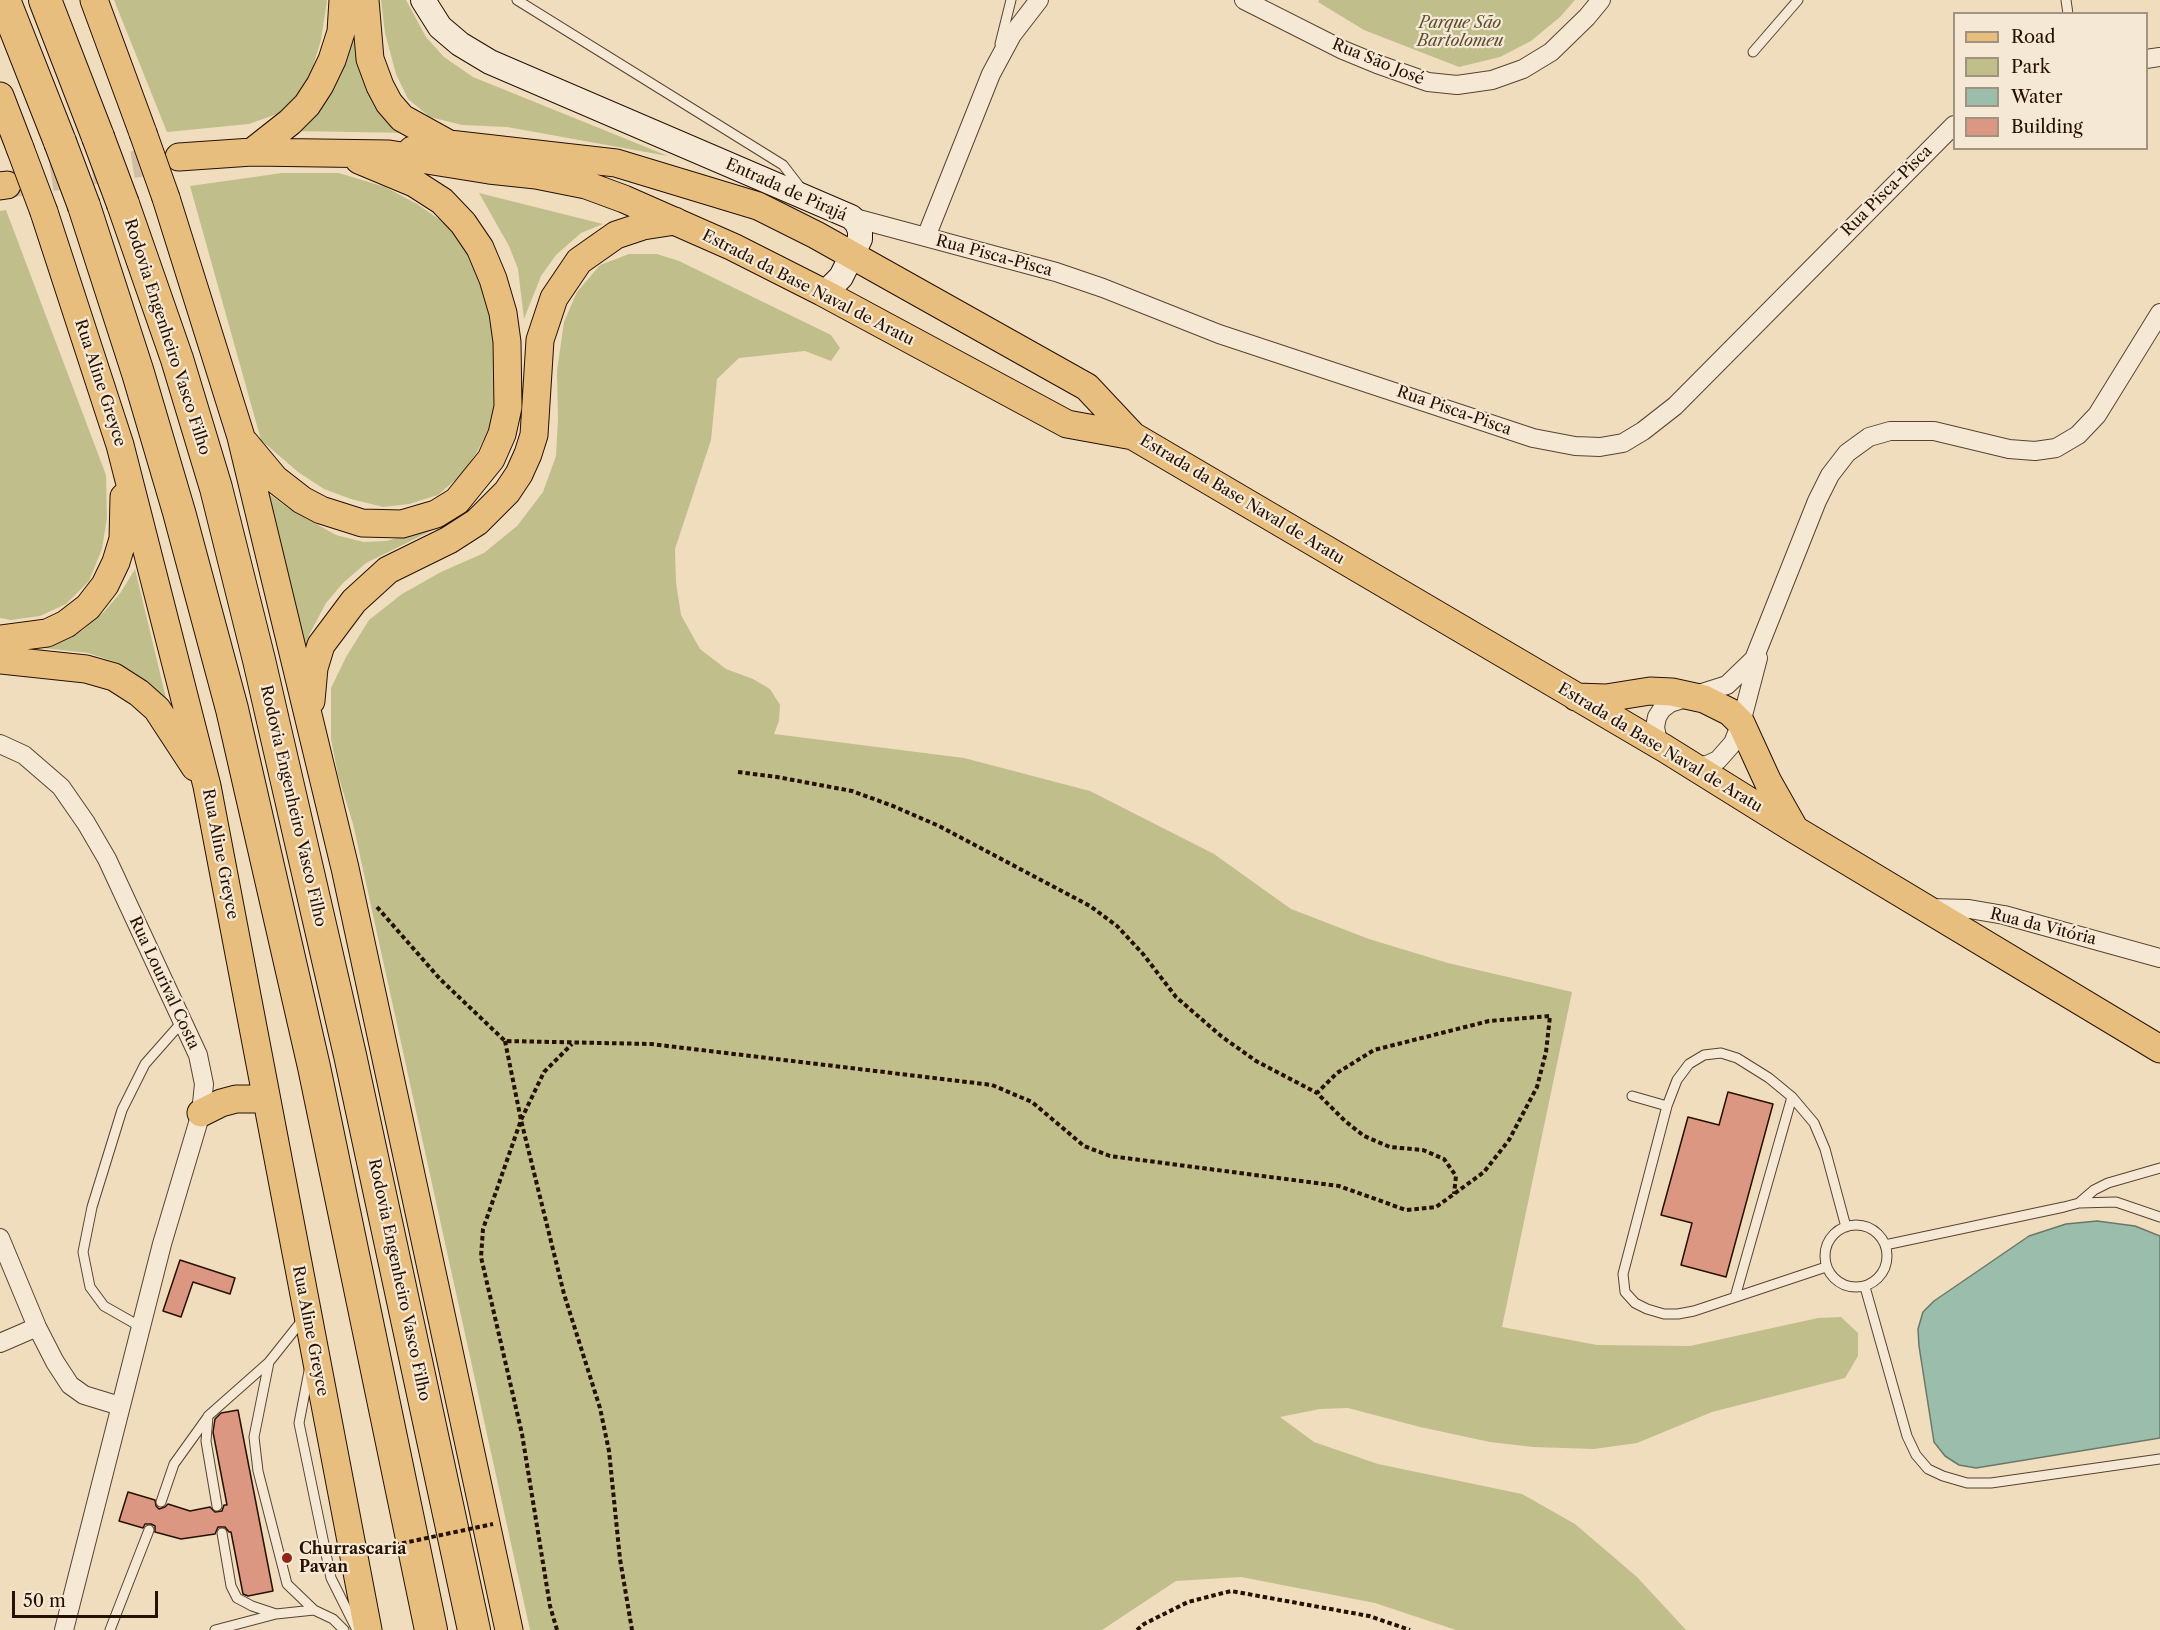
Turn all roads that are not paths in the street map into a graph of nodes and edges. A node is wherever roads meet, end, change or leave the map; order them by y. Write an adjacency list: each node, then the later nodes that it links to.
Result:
1 (4, 0): 83 (highway, bridge)
2 (45, 0): 84 (highway, Rodovia Engenheiro Vasco Filho, bridge)
3 (94, 0): 30 (main road, bridge)
4 (343, 0): 18 (main road)
5 (365, 0): 17 (main road)
6 (423, 0): 22 (street, Entrada de Pirajá)
7 (518, 0): 22 (lane)
8 (1011, 0): 14 (lane)
9 (1039, 0): 14 (street)
10 (1244, 0): 11 (street, Rua São José)
11 (1601, 0)
12 (1797, 0): 13 (lane)
13 (1753, 52)
14 (991, 74): 25 (street)
15 (0, 96): 31 (main road, Rua Aline Greyce, bridge)
16 (1953, 126): 25 (street, Rua Pisca-Pisca)
17 (449, 144): 20 (main road); 26 (main road)
18 (252, 152): 19 (main road, Estrada da Base Naval de Aratu); 21 (main road, Estrada da Base Naval de Aratu)
19 (344, 154): 20 (main road, Estrada da Base Naval de Aratu); 30 (main road)
20 (388, 154): 24 (main road, Estrada da Base Naval de Aratu)
21 (179, 158)
22 (808, 199): 23 (street, Entrada de Pirajá)
23 (851, 217): 25 (street, Rua Pisca-Pisca); 26 (street, Entrada de Pirajá)
24 (675, 221): 27 (main road, Estrada da Base Naval de Aratu); 39 (main road)
25 (926, 237)
26 (852, 256): 27 (street); 29 (main road)
27 (822, 292): 29 (main road, Estrada da Base Naval de Aratu)
28 (2160, 313): 33 (street)
29 (1133, 436): 36 (main road, Estrada da Base Naval de Aratu)
30 (241, 437): 39 (main road)
31 (120, 445): 32 (main road); 42 (main road, Rua Aline Greyce)
32 (0, 639)
33 (1763, 641): 35 (street); 37 (street)
34 (0, 660): 42 (main road)
35 (1692, 696): 36 (main road); 37 (main road); 40 (street)
36 (1575, 697): 40 (main road, Estrada da Base Naval de Aratu)
37 (1742, 723): 41 (street); 43 (main road)
38 (0, 744): 46 (street, Rua Lourival Costa)
39 (315, 746): 85 (main road)
40 (1664, 748): 41 (main road, Estrada da Base Naval de Aratu)
41 (1693, 766): 43 (main road, Estrada da Base Naval de Aratu)
42 (207, 786): 50 (main road, Rua Aline Greyce)
43 (1794, 829): 44 (main road, Estrada da Base Naval de Aratu)
44 (1925, 908): 45 (street, Rua da Vitória); 47 (main road, Estrada da Base Naval de Aratu)
45 (2160, 958)
46 (182, 1022): 52 (street, Rua Lourival Costa); 64 (lane)
47 (2160, 1049)
48 (1632, 1096): 51 (lane)
49 (1792, 1097): 51 (lane); 56 (lane); 61 (lane)
50 (266, 1099): 52 (main road); 62 (main road, Rua Aline Greyce)
51 (1667, 1106): 61 (lane)
52 (201, 1113): 64 (street, Rua Lourival Costa)
53 (2160, 1168): 54 (lane)
54 (2079, 1203): 55 (lane); 58 (lane)
55 (2160, 1218)
56 (1846, 1227): 58 (lane); 59 (lane)
57 (0, 1238): 63 (street)
58 (1885, 1245): 60 (lane)
59 (1826, 1267): 60 (lane); 61 (lane)
60 (1865, 1287): 70 (lane)
61 (1735, 1297)
62 (307, 1314): 66 (main road, Rua Aline Greyce); 67 (lane)
63 (37, 1327): 65 (street); 68 (street)
64 (141, 1327): 68 (street, Rua Lourival Costa)
65 (0, 1342)
66 (314, 1348): 81 (lane); 82 (main road, Rua Aline Greyce)
67 (269, 1362): 69 (lane); 75 (lane)
68 (120, 1406): 77 (street, Rua Lourival Costa)
69 (208, 1416): 71 (lane); 72 (lane)
70 (2160, 1459)
71 (161, 1502)
72 (217, 1506)
73 (150, 1530): 78 (lane)
74 (222, 1533): 76 (lane)
75 (314, 1610): 76 (lane); 80 (lane)
76 (276, 1614): 79 (lane)
77 (64, 1630)
78 (110, 1630)
79 (215, 1630)
80 (344, 1630)
81 (357, 1630)
82 (368, 1630)
83 (430, 1630)
84 (474, 1630)
85 (509, 1630)

